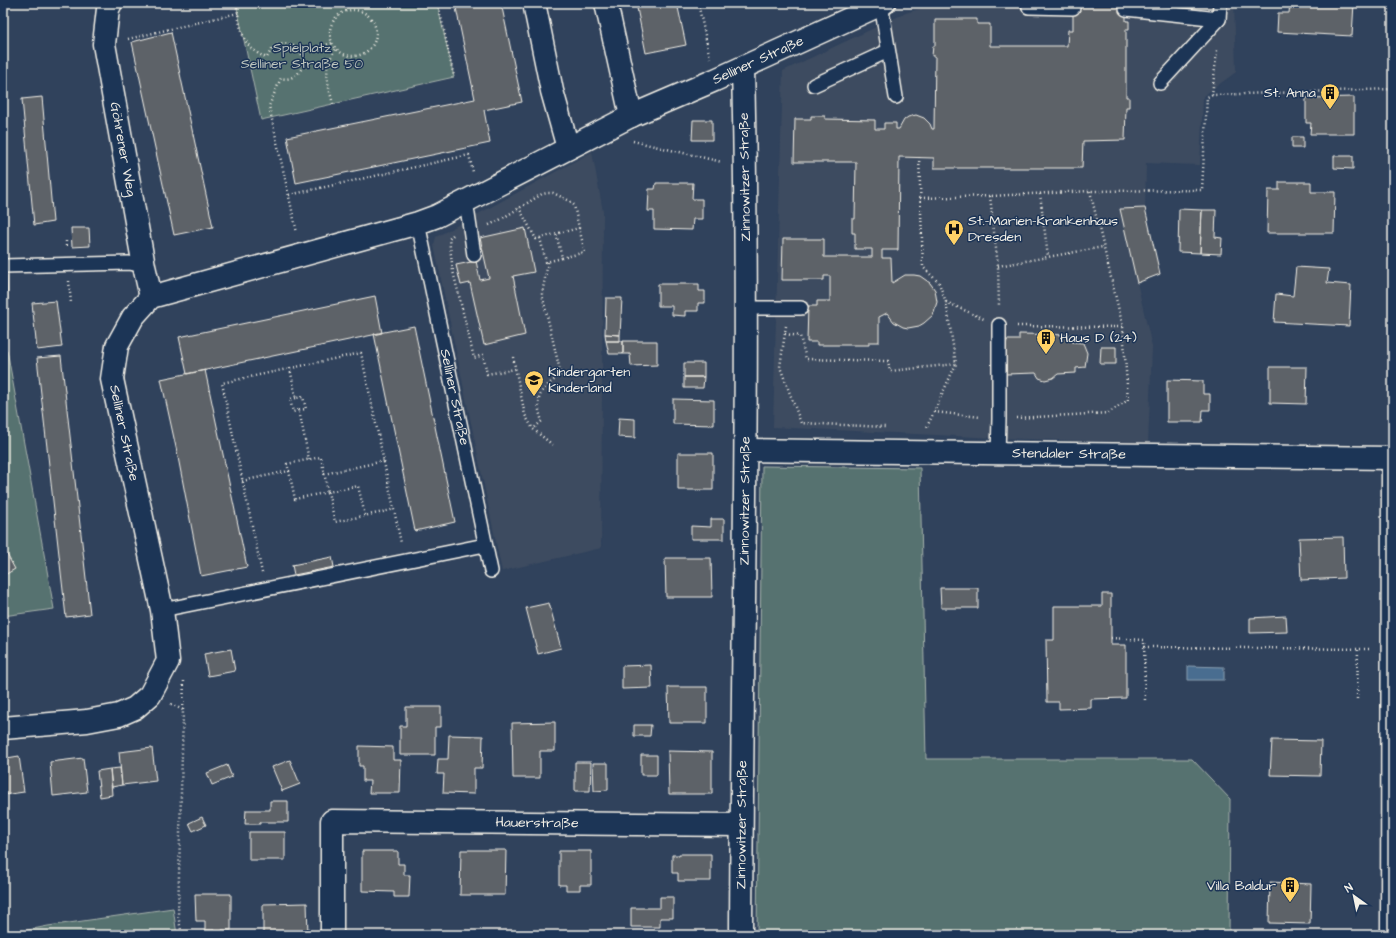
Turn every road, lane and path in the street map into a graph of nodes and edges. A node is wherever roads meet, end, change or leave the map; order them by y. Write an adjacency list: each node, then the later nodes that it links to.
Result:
1 (111, 3): 15 (street, Göhrener Weg)
2 (236, 3): 12 (path)
3 (438, 3): 20 (path)
4 (534, 3): 30 (street)
5 (606, 3): 28 (street)
6 (698, 3): 21 (path)
7 (1028, 3): 10 (lane)
8 (1220, 3): 13 (lane)
9 (882, 4): 17 (lane); 19 (street, Selliner Straße)
10 (1073, 8)
11 (1126, 9): 13 (lane)
12 (238, 13): 15 (path); 18 (path)
13 (1219, 19): 22 (lane); 25 (path)
14 (332, 43): 16 (path); 16 (path); 18 (path)
15 (104, 44): 52 (street, Göhrener Weg)
16 (336, 49): 27 (path)
17 (888, 50): 23 (lane); 26 (lane)
18 (300, 52): 35 (path)
19 (743, 68): 21 (street, Selliner Straße); 32 (street, Zinnowitzer Straße)
20 (454, 77)
21 (715, 80): 28 (street, Selliner Straße)
22 (1160, 83)
23 (814, 85)
24 (1393, 89): 25 (path)
25 (1212, 96): 33 (path)
26 (896, 97)
27 (333, 104)
28 (631, 116): 29 (street, Selliner Straße)
29 (598, 132): 30 (street, Selliner Straße); 32 (path)
30 (568, 148): 37 (street, Selliner Straße)
31 (920, 157): 38 (path)
32 (746, 167): 56 (street, Zinnowitzer Straße)
33 (1090, 190): 34 (path); 45 (path)
34 (1040, 194): 36 (path); 48 (path)
35 (289, 195): 37 (path); 46 (path)
36 (990, 196): 38 (path); 53 (path)
37 (472, 198): 40 (street, Selliner Straße); 42 (lane)
38 (920, 198): 55 (path)
39 (519, 208): 41 (path); 42 (path); 44 (path)
40 (418, 223): 46 (street, Selliner Straße); 85 (lane, Selliner Straße)
41 (578, 228): 43 (path); 49 (path)
42 (471, 233): 47 (lane); 64 (path)
43 (556, 233): 44 (path); 49 (path)
44 (540, 238): 50 (path)
45 (1103, 247): 48 (path); 59 (path)
46 (302, 255): 54 (street, Selliner Straße)
47 (474, 255)
48 (1048, 257): 53 (path)
49 (562, 258): 50 (path)
50 (548, 262): 70 (path)
51 (3, 266): 52 (lane)
52 (144, 266): 54 (street, Göhrener Weg)
53 (998, 266): 58 (path)
54 (151, 297): 89 (street, Selliner Straße)
55 (946, 302): 58 (path); 62 (path)
56 (746, 308): 57 (lane); 73 (street, Zinnowitzer Straße)
57 (795, 308): 60 (path)
58 (999, 325): 59 (path); 68 (lane)
59 (1123, 328): 68 (path)
60 (785, 334): 62 (path); 69 (path)
61 (513, 357): 64 (path)
62 (956, 364): 67 (path)
63 (290, 368): 65 (path); 77 (path); 81 (path)
64 (515, 369): 70 (path)
65 (296, 398): 66 (path); 66 (path)
66 (299, 410): 76 (path)
67 (934, 412): 68 (path); 71 (path)
68 (999, 419): 74 (lane)
69 (887, 427)
70 (533, 429): 72 (path)
71 (926, 429)
72 (554, 446)
73 (746, 450): 74 (street, Stendaler Straße); 99 (street, Zinnowitzer Straße)
74 (998, 454): 75 (street, Stendaler Straße)
75 (1393, 458)
76 (310, 460): 79 (path); 80 (path)
77 (384, 461): 80 (path); 83 (path)
78 (1393, 466): 97 (street)
79 (289, 471): 81 (path); 82 (path)
80 (324, 474): 82 (path)
81 (242, 480): 88 (path)
82 (328, 492): 84 (path); 84 (path)
83 (394, 509): 84 (path); 86 (path)
84 (365, 515)
85 (485, 545): 86 (lane); 87 (lane, Selliner Straße)
86 (405, 561): 88 (lane)
87 (491, 571)
88 (265, 590): 89 (lane)
89 (162, 610): 94 (street, Selliner Straße)
90 (1111, 638): 91 (path)
91 (1144, 647): 92 (path); 96 (path)
92 (1358, 649): 93 (path); 95 (path)
93 (1366, 650)
94 (150, 695): 98 (street, Selliner Straße); 100 (path)
95 (1357, 699)
96 (1145, 702)
97 (1393, 725): 103 (street)
98 (3, 728)
99 (741, 825): 101 (street, Hauerstraße); 102 (street, Zinnowitzer Straße)
100 (182, 935)
101 (332, 935)
102 (741, 935)
103 (1392, 935)

